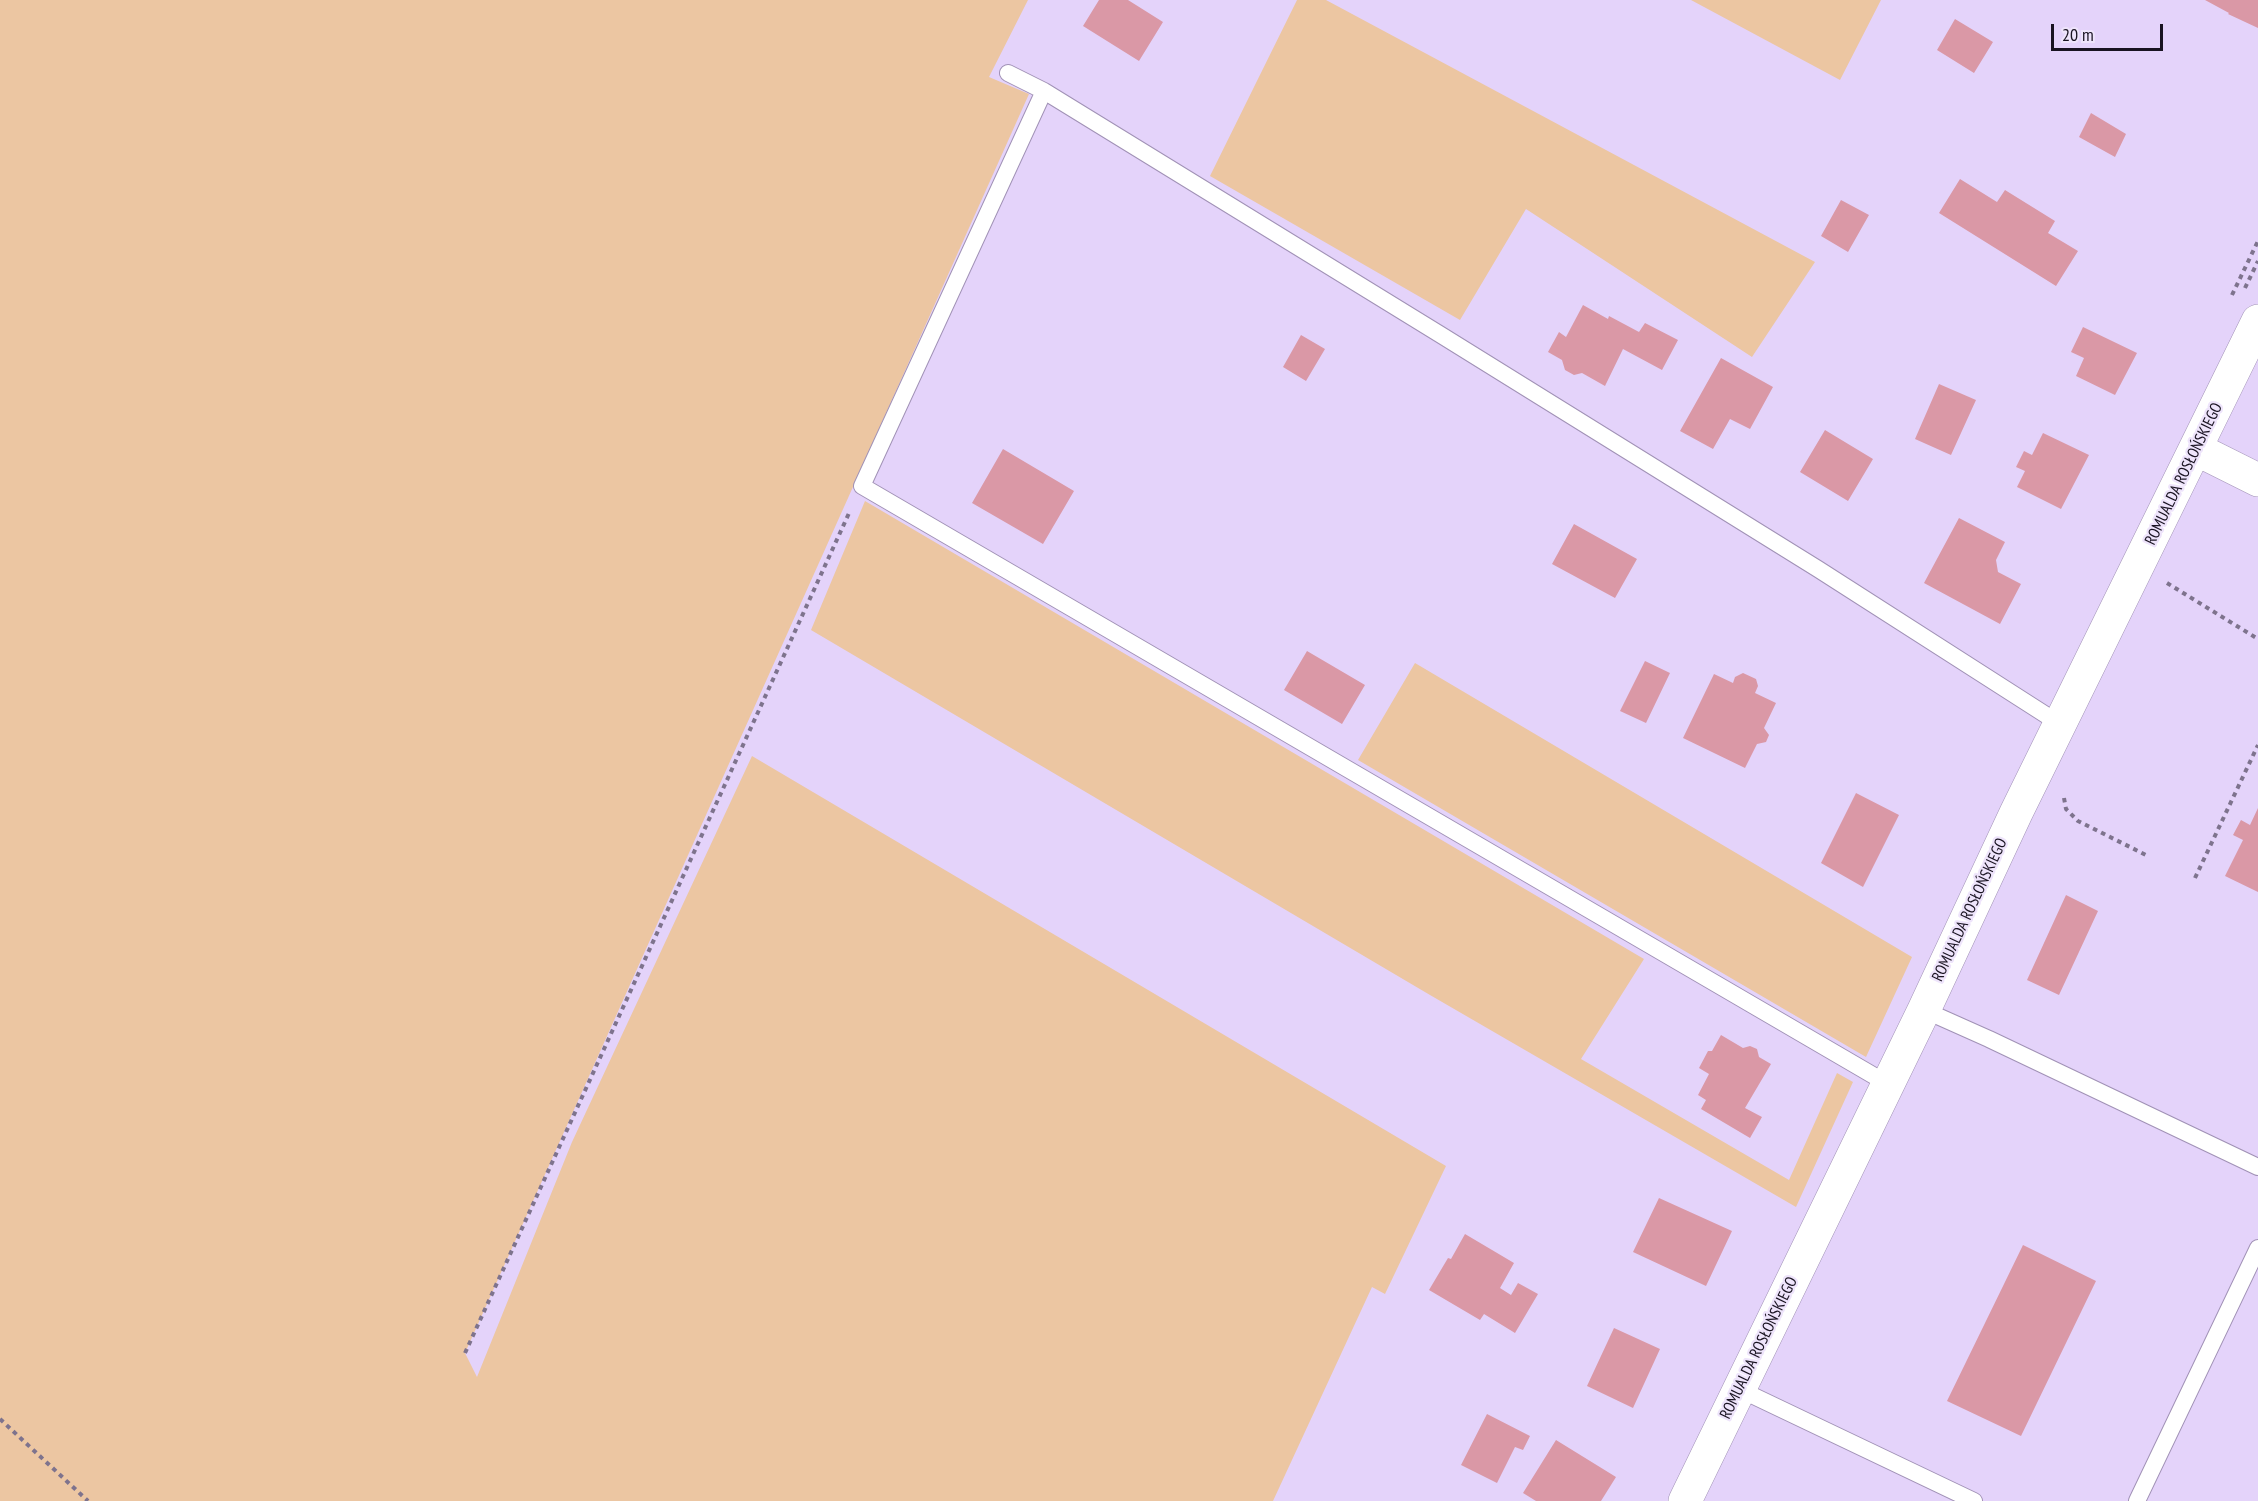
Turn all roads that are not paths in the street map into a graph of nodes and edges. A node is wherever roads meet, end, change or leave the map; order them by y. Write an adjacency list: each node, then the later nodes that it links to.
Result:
1 (1008, 73): 2 (lane)
2 (1044, 92): 6 (lane); 8 (lane)
3 (2258, 321): 4 (street, ROMUALDA ROSŁOŃSKIEGO)
4 (2196, 449): 5 (street); 6 (street, ROMUALDA ROSŁOŃSKIEGO)
5 (2258, 480)
6 (2060, 724): 7 (street, ROMUALDA ROSŁOŃSKIEGO)
7 (1924, 1010): 8 (street, ROMUALDA ROSŁOŃSKIEGO); 9 (lane)
8 (1888, 1084): 11 (street, ROMUALDA ROSŁOŃSKIEGO)
9 (2258, 1167)
10 (2258, 1248): 14 (lane)
11 (1739, 1389): 12 (street, ROMUALDA ROSŁOŃSKIEGO); 13 (lane)
12 (1685, 1501)
13 (1974, 1501)
14 (2137, 1501)

